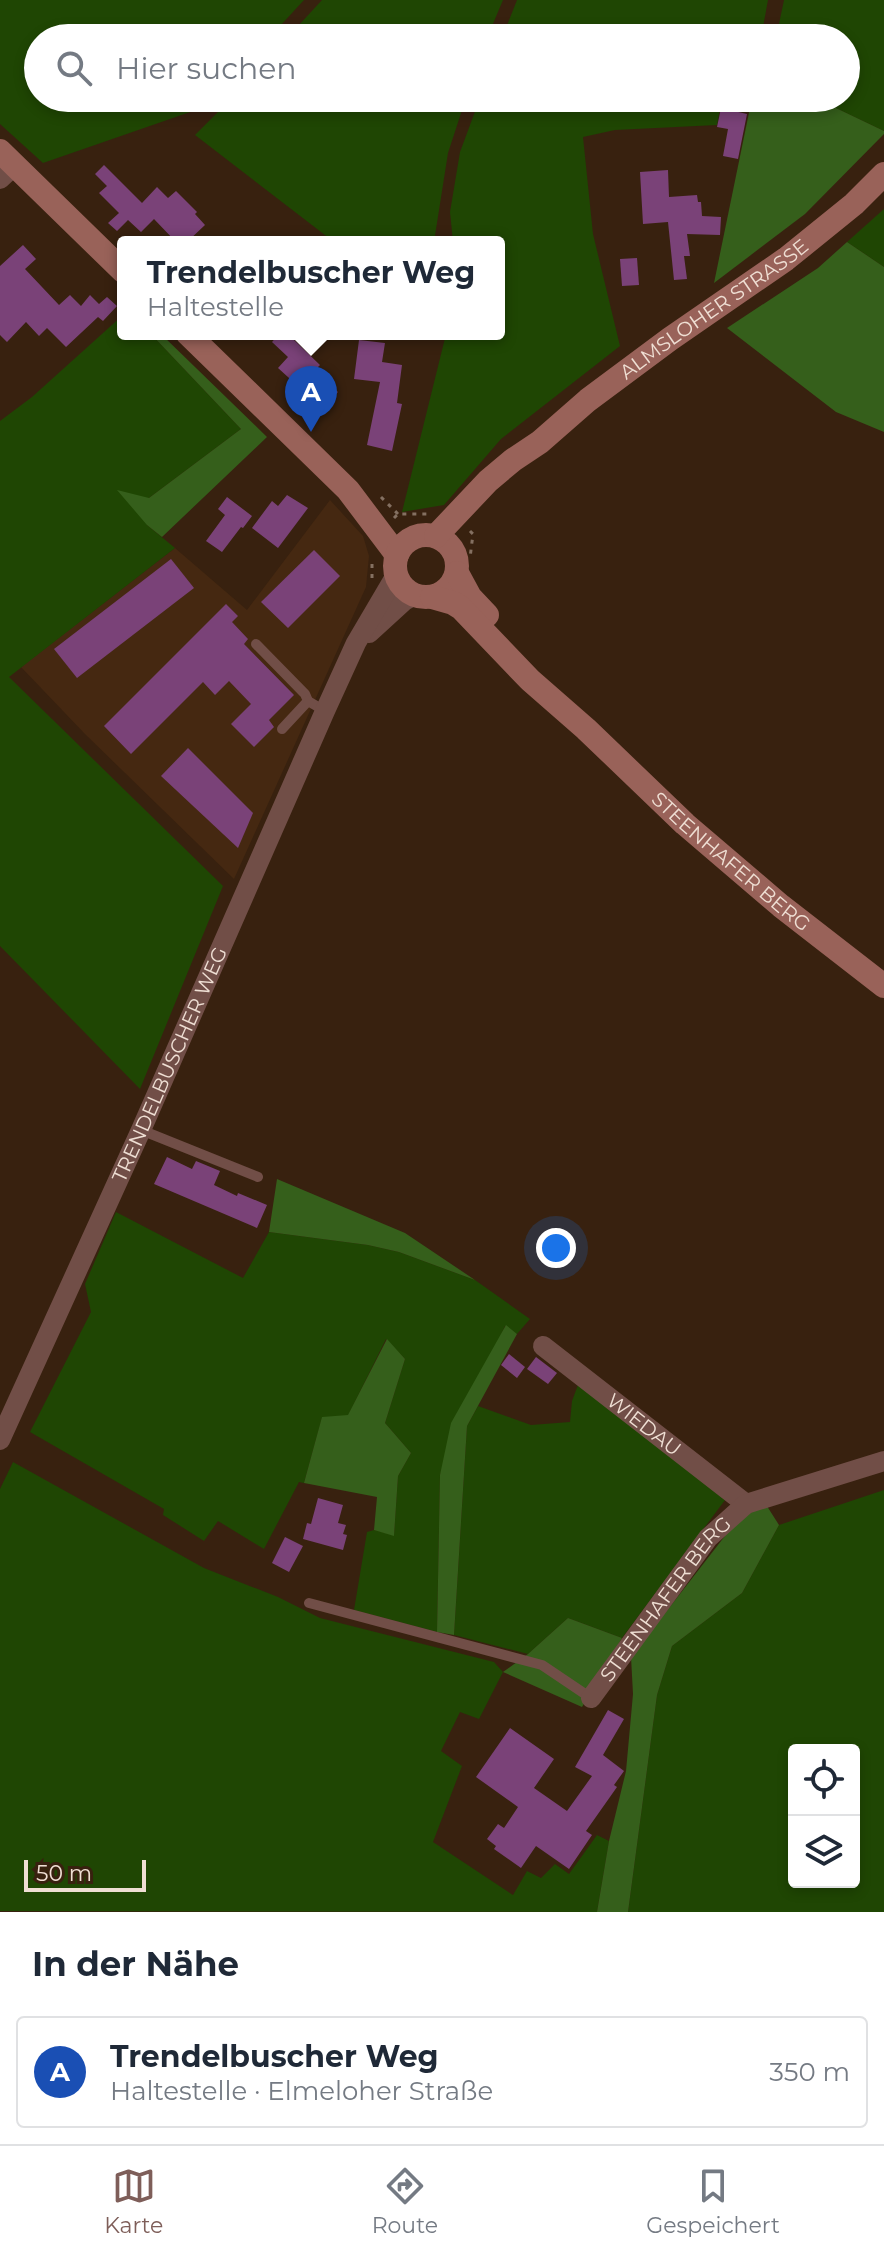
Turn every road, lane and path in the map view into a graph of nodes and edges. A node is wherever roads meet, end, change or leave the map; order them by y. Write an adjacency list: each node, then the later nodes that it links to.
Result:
1 (5, 165): 3 (street)
2 (884, 174): 6 (street, ALMSLOHER STRASSE)
3 (117, 266)
4 (194, 340): 5 (street)
5 (348, 490): 6 (street); 7 (street)
6 (441, 549): 7 (street); 8 (street); 13 (street, STEENHAFER BERG)
7 (396, 565): 8 (street); 9 (street, TRENDELBUSCHER WEG)
8 (423, 596): 9 (street, TRENDELBUSCHER WEG); 13 (street, STEENHAFER BERG)
9 (356, 643): 11 (street, TRENDELBUSCHER WEG)
10 (256, 644): 11 (lane)
11 (317, 706): 12 (lane); 15 (street, TRENDELBUSCHER WEG)
12 (282, 729)
13 (586, 729): 14 (street, STEENHAFER BERG)
14 (884, 986)
15 (141, 1130): 16 (lane); 18 (street, TRENDELBUSCHER WEG)
16 (258, 1177)
17 (543, 1346): 20 (street, WIEDAU)
18 (0, 1440)
19 (884, 1461): 20 (street, STEENHAFER BERG)
20 (746, 1504): 22 (street, STEENHAFER BERG)
21 (309, 1603): 22 (lane)
22 (591, 1698)

